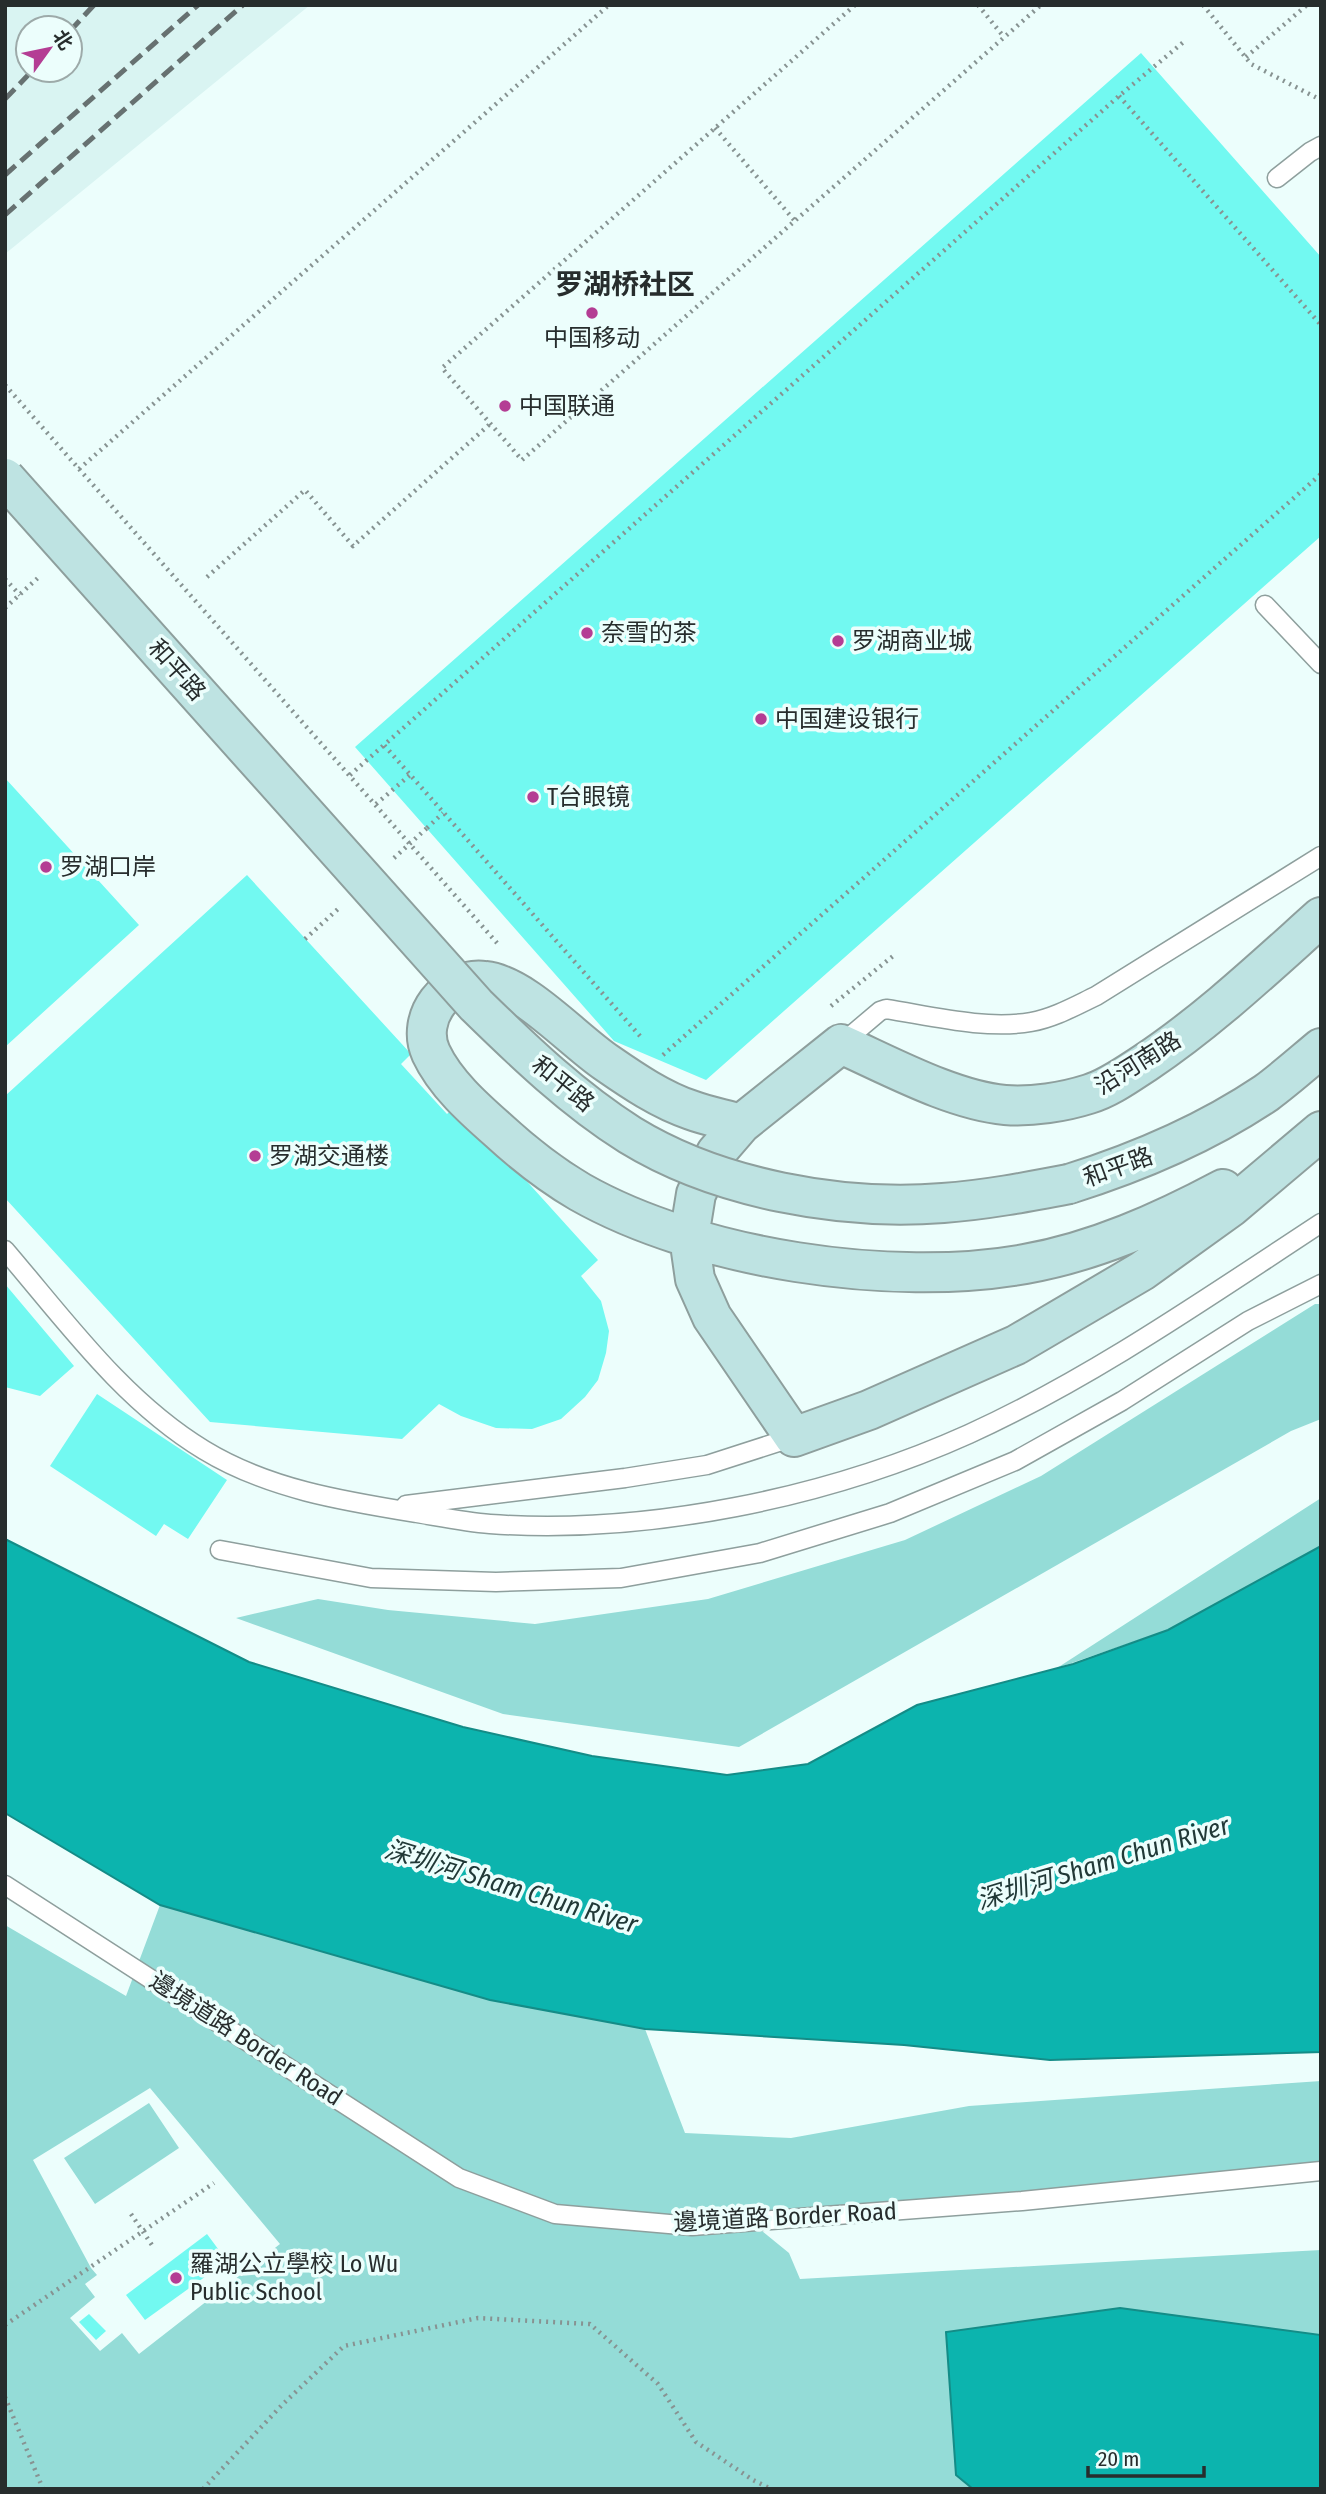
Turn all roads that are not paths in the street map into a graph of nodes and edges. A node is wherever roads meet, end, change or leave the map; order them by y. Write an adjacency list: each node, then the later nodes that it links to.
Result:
1 (1321, 146): 2 (lane)
2 (1277, 178)
3 (5, 478): 11 (main road, 和平路, bridge)
4 (1265, 605): 5 (lane)
5 (1321, 664)
6 (1321, 856): 8 (lane)
7 (1321, 918): 8 (main road, 沿河南路)
8 (841, 1044): 12 (main road)
9 (1321, 1048): 11 (main road, 和平路)
10 (1321, 1061): 11 (main road)
11 (1267, 1092)
12 (741, 1124): 15 (main road); 15 (main road)
13 (1321, 1129): 15 (main road); 18 (main road)
14 (1321, 1223): 19 (lane)
15 (689, 1237): 18 (main road)
16 (5, 1250): 19 (lane)
17 (1321, 1284): 20 (lane)
18 (794, 1437): 19 (lane)
19 (385, 1508)
20 (220, 1550)
21 (5, 1885): 22 (lane, 邊境道路 Border Road)
22 (1321, 2171)

